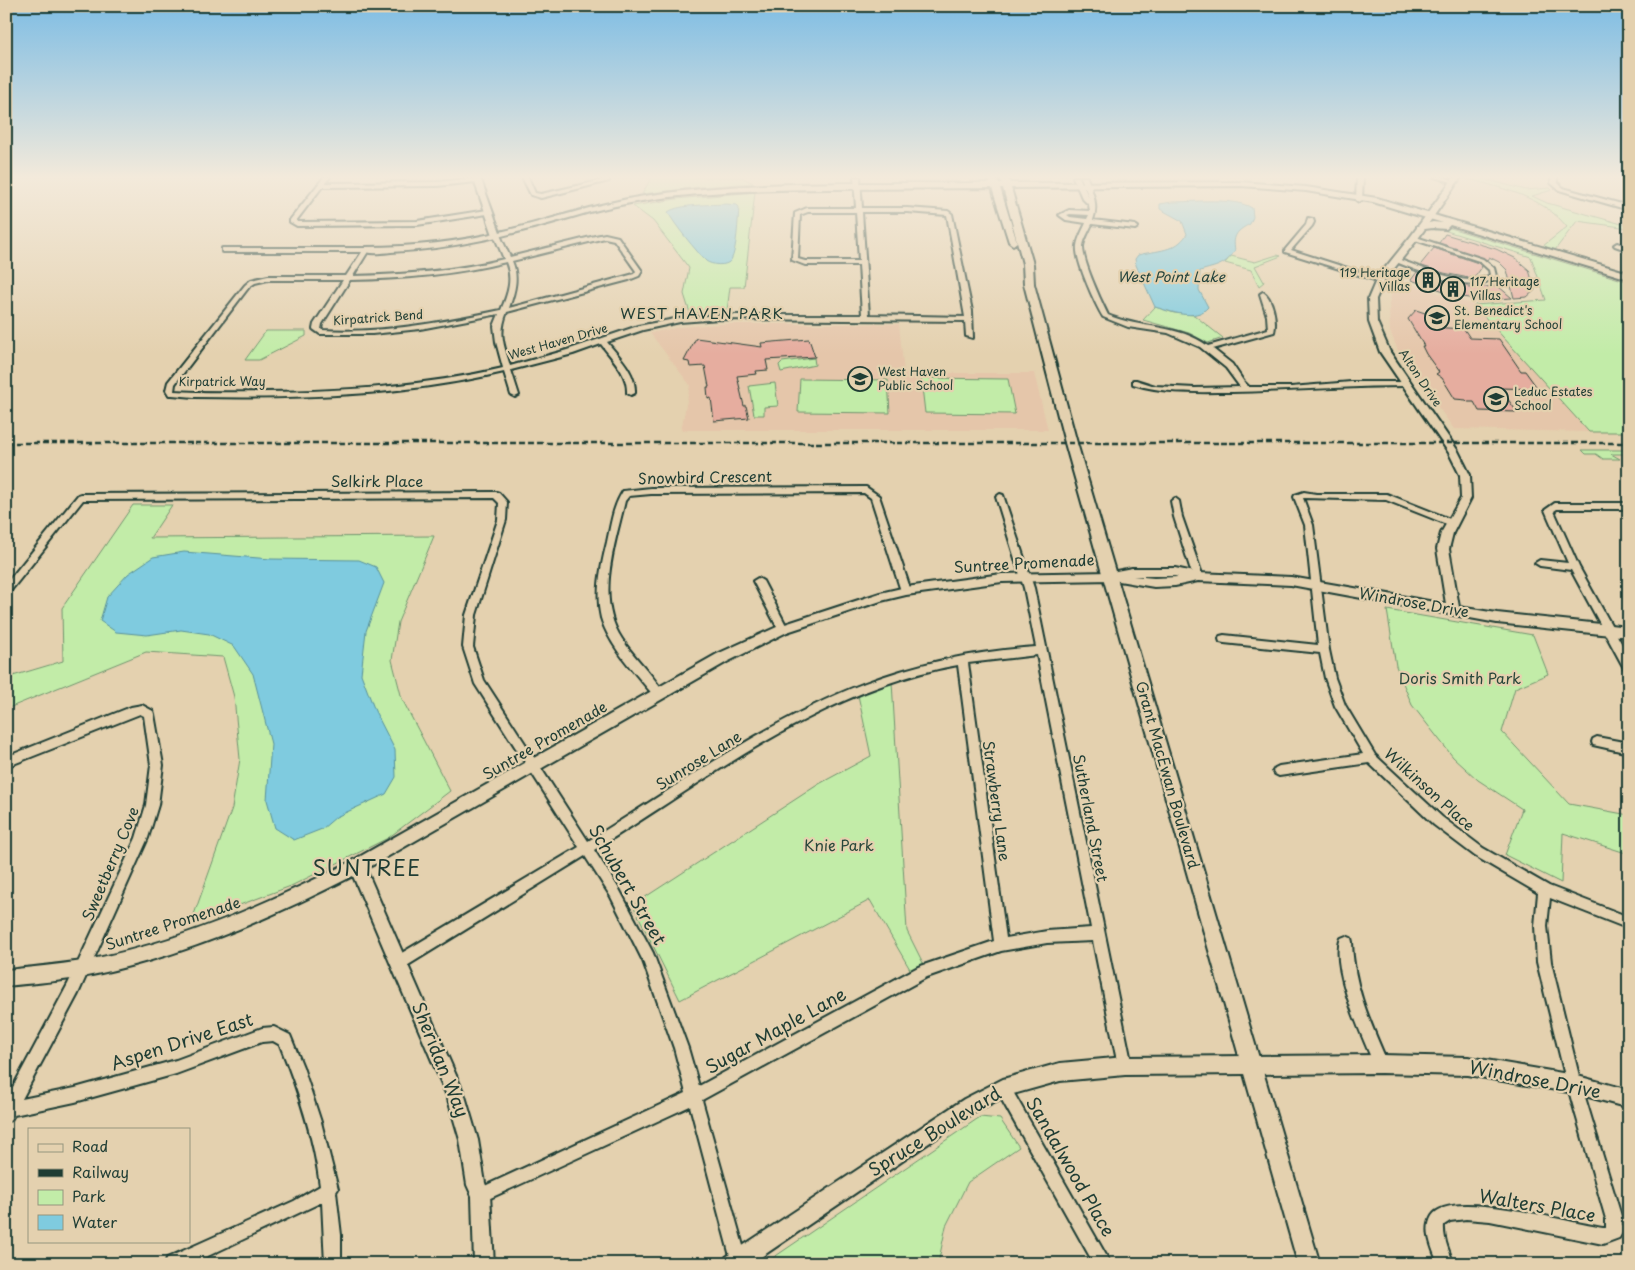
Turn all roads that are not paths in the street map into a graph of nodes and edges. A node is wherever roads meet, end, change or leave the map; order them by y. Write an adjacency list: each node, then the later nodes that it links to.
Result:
1 (490, 236): 18 (main road)
2 (498, 236): 19 (street, West Haven Drive)
3 (607, 236): 19 (street)
4 (610, 236): 28 (street)
5 (795, 236): 21 (street)
6 (861, 236): 21 (street)
7 (954, 236): 30 (street)
8 (1010, 236): 26 (main road, Grant MacEwan Boulevard)
9 (1020, 236): 26 (main road, Grant MacEwan Boulevard)
10 (1084, 236): 33 (street)
11 (1300, 236): 24 (street)
12 (1486, 236): 25 (main road)
13 (1494, 236): 22 (main road)
14 (1414, 238): 20 (street, Alton Drive); 20 (street)
15 (1618, 246): 16 (street)
16 (1629, 249)
17 (225, 250): 18 (street)
18 (366, 250): 23 (street, Kirpatrick Bend)
19 (508, 260): 23 (street); 28 (street, West Haven Drive)
20 (1395, 260): 24 (street, Alton Drive)
21 (862, 263): 29 (street)
22 (1629, 276)
23 (347, 278): 28 (street, Kirpatrick Bend); 34 (street, Kirpatrick Way)
24 (1380, 280): 36 (street, Alton Drive)
25 (1629, 280)
26 (1029, 284): 46 (main road, Grant MacEwan Boulevard)
27 (1263, 294): 33 (street)
28 (502, 312): 34 (street, West Haven Drive)
29 (866, 317): 30 (street, West Haven Drive); 32 (street, West Haven Drive)
30 (969, 319): 31 (street)
31 (970, 336)
32 (602, 342): 34 (street, West Haven Drive); 38 (street)
33 (1208, 348): 37 (street)
34 (506, 370): 39 (street)
35 (1136, 382): 37 (street)
36 (1407, 384): 37 (street); 43 (street, Alton Drive)
37 (1248, 390)
38 (631, 394)
39 (515, 395)
40 (1000, 497): 47 (street, Sutherland Street)
41 (1175, 501): 48 (street)
42 (1629, 506): 45 (street)
43 (1452, 523): 50 (street, Wilkinson Place); 53 (street, Alton Drive)
44 (1540, 564): 45 (street)
45 (1574, 567): 55 (street)
46 (1111, 576): 47 (street, Suntree Promenade); 48 (street, Windrose Drive); 80 (main road, Grant MacEwan Boulevard)
47 (1026, 577): 52 (street, Suntree Promenade); 59 (street, Sutherland Street)
48 (1198, 577): 50 (street, Windrose Drive)
49 (758, 581): 54 (street)
50 (1317, 585): 53 (street, Windrose Drive); 58 (street, Wilkinson Place)
51 (6, 591): 67 (street, Selkirk Place)
52 (906, 591): 54 (street, Suntree Promenade); 62 (street, Snowbird Crescent)
53 (1453, 610): 55 (street, Windrose Drive)
54 (783, 629): 62 (street, Suntree Promenade)
55 (1610, 631): 56 (street, Windrose Drive); 61 (street)
56 (1629, 632)
57 (1224, 639): 58 (street)
58 (1324, 650): 65 (street, Wilkinson Place)
59 (1041, 651): 60 (street, Sunrose Lane); 73 (street, Sutherland Street)
60 (962, 661): 69 (street, Sunrose Lane); 75 (street, Strawberry Lane)
61 (1629, 667)
62 (659, 694): 67 (street, Suntree Promenade)
63 (1597, 742): 64 (street)
64 (1629, 748)
65 (1371, 758): 68 (street, Wilkinson Place); 71 (street, Wilkinson Place)
66 (6, 762): 77 (street, Sweetberry Cove)
67 (534, 766): 69 (street, Schubert Street); 70 (street, Suntree Promenade)
68 (1279, 771)
69 (587, 849): 76 (street, Sunrose Lane); 84 (street, Schubert Street)
70 (357, 866): 76 (street, Sheridan Way); 77 (street, Suntree Promenade)
71 (1545, 890): 72 (street, Wilkinson Place); 82 (street)
72 (1629, 923)
73 (1098, 934): 75 (street, Sugar Maple Lane); 81 (street, Sutherland Street)
74 (1346, 942): 79 (street)
75 (1001, 945): 84 (street, Sugar Maple Lane)
76 (400, 962): 88 (street, Sheridan Way)
77 (82, 969): 78 (street, Suntree Promenade); 86 (street)
78 (6, 978)
79 (1381, 1064): 80 (street, Windrose Drive); 82 (street, Windrose Drive)
80 (1250, 1065): 81 (street, Spruce Boulevard); 94 (main road, Grant MacEwan Boulevard)
81 (1125, 1066): 83 (street, Spruce Boulevard)
82 (1574, 1084): 85 (street, Windrose Drive); 95 (street, Walters Place)
83 (1003, 1088): 89 (street, Spruce Boulevard); 93 (street, Sandalwood Place)
84 (695, 1096): 88 (street, Sugar Maple Lane); 89 (street, Schubert Street)
85 (1629, 1099)
86 (7, 1111): 87 (street, Aspen Drive East)
87 (330, 1189): 90 (street); 91 (street, Aspen Drive East)
88 (481, 1195): 92 (street, Sheridan Way)
89 (736, 1262)
90 (172, 1264)
91 (333, 1264)
92 (484, 1264)
93 (1103, 1264)
94 (1309, 1264)
95 (1446, 1264)

